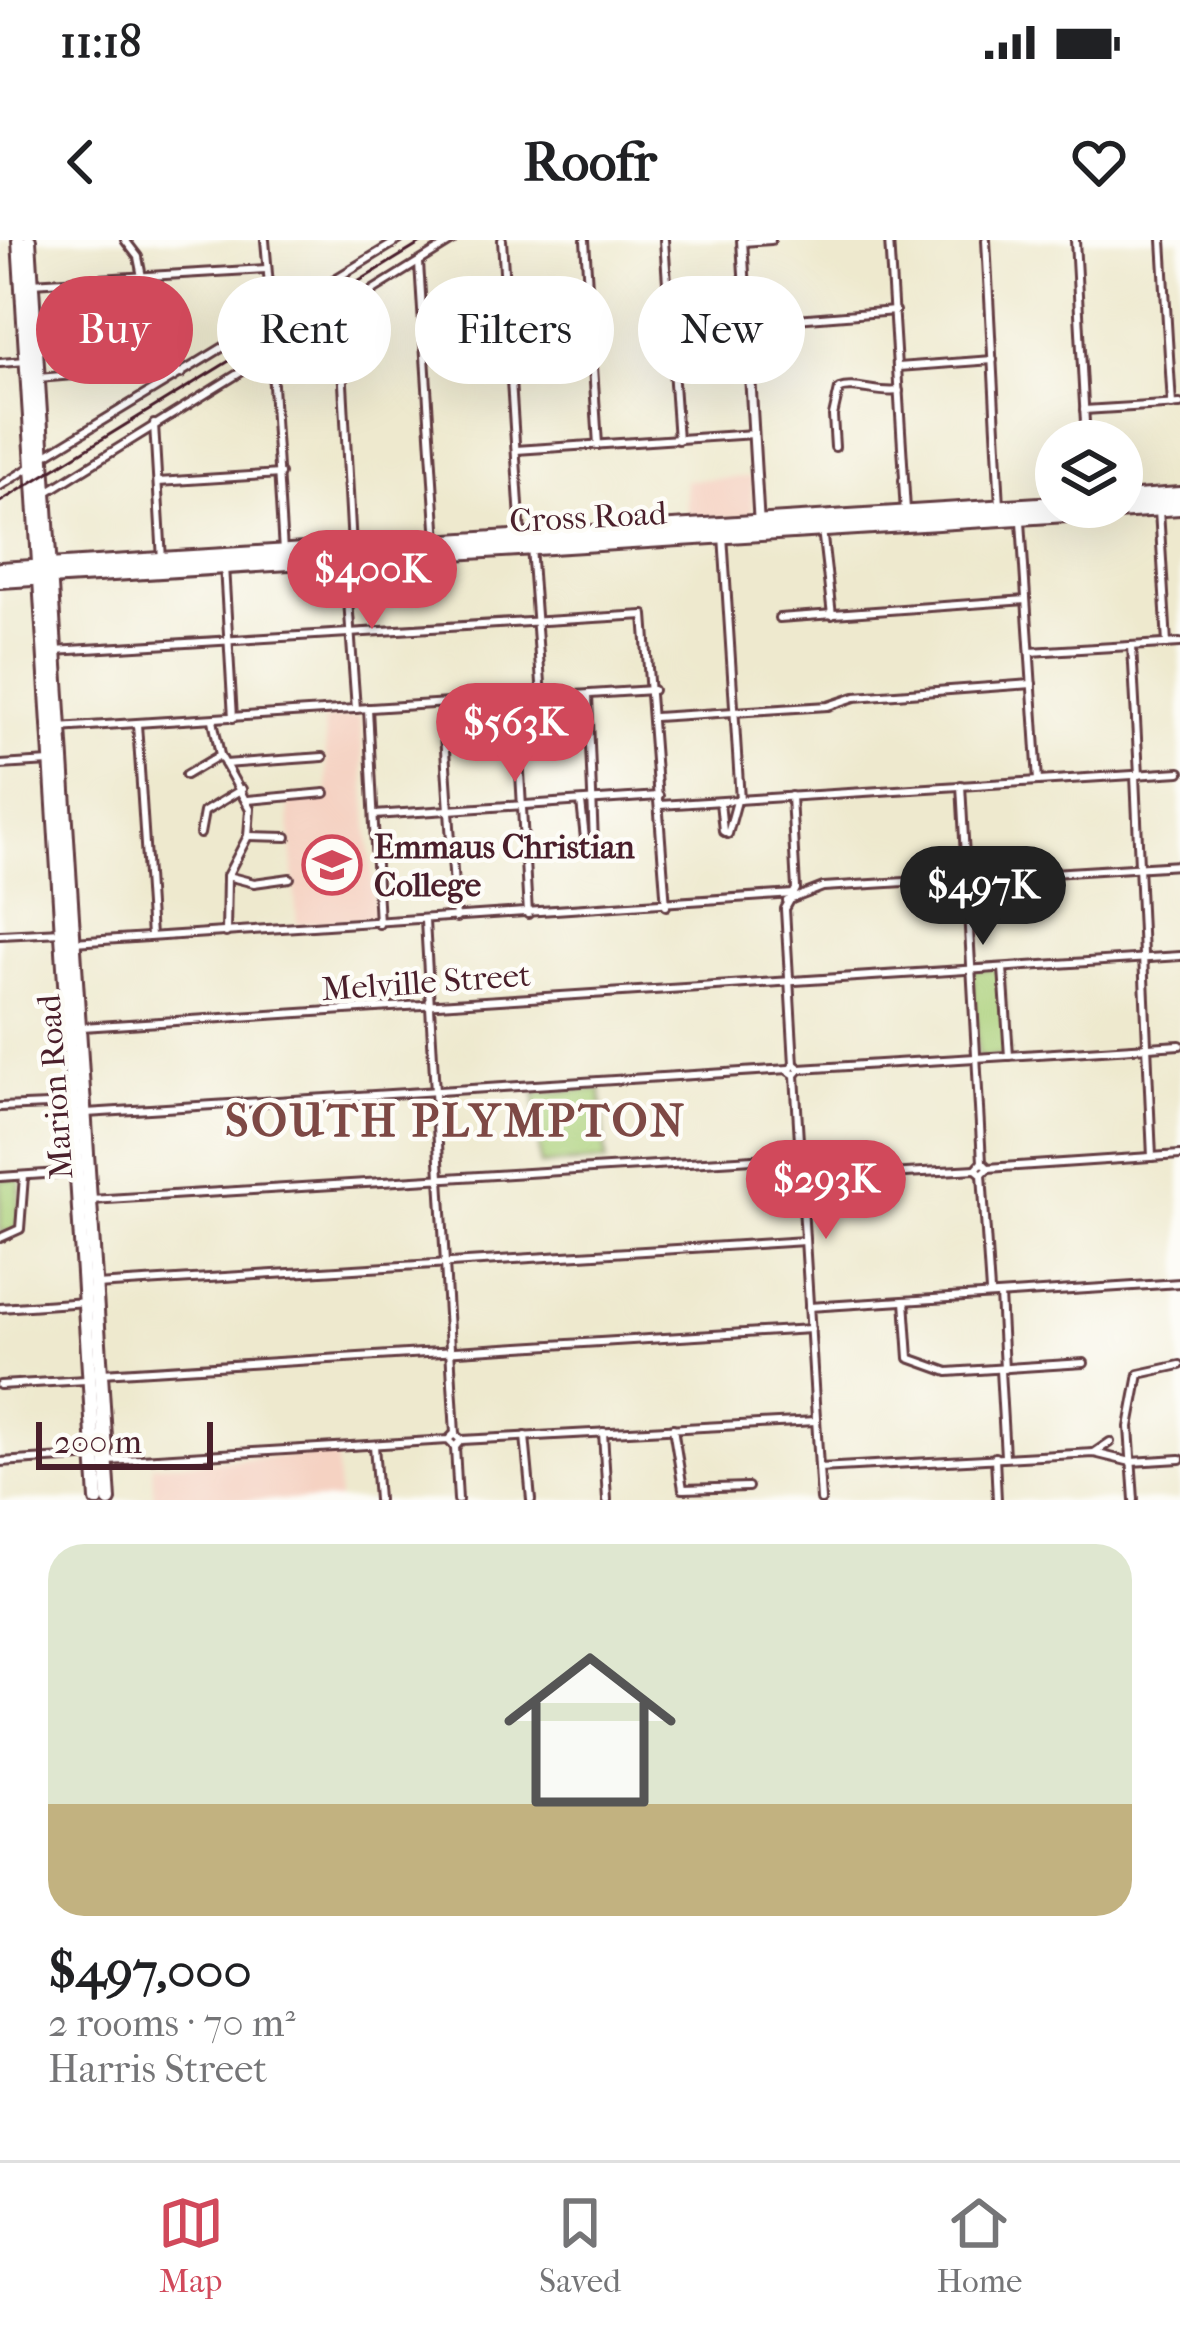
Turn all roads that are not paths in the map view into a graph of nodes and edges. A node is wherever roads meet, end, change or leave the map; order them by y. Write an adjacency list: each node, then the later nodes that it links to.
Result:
1 (19, 240): 25 (main road, Marion Road)
2 (29, 240): 25 (main road, Marion Road)
3 (125, 240): 18 (street)
4 (265, 240): 17 (street)
5 (399, 240): 21 (street)
6 (454, 240): 16 (street)
7 (502, 240): 48 (street)
8 (585, 240): 46 (street)
9 (664, 240): 45 (street)
10 (771, 240): 15 (street)
11 (889, 240): 26 (street)
12 (986, 240): 28 (street)
13 (1075, 240): 41 (street)
14 (1162, 240): 40 (street)
15 (742, 241): 22 (street)
16 (419, 262): 23 (street); 68 (street)
17 (266, 269): 19 (street); 20 (street)
18 (142, 276)
19 (158, 276)
20 (267, 276)
21 (341, 276)
22 (744, 276)
23 (391, 279)
24 (36, 283): 25 (street)
25 (26, 284): 29 (main road, Marion Road)
26 (895, 310): 27 (street); 31 (street)
27 (805, 318)
28 (992, 360): 31 (street); 62 (street)
29 (30, 361): 30 (street); 32 (main road, Marion Road); 49 (main road, Marion Road)
30 (0, 363)
31 (898, 367): 39 (street)
32 (36, 370)
33 (41, 384): 49 (main road, Marion Road)
34 (165, 384): 49 (street)
35 (220, 384): 43 (street)
36 (274, 384): 50 (street)
37 (342, 384): 70 (street)
38 (751, 384): 44 (street)
39 (899, 391): 47 (street); 63 (street)
40 (1176, 405): 41 (street)
41 (1084, 410): 42 (street)
42 (1085, 420)
43 (154, 424): 51 (street); 53 (street)
44 (754, 434): 45 (street); 64 (street)
45 (678, 440): 46 (street)
46 (598, 445): 48 (street)
47 (835, 447)
48 (516, 450): 67 (street)
49 (37, 461): 52 (street); 53 (main road, Marion Road); 69 (main road, Marion Road)
50 (280, 474): 51 (street); 71 (street)
51 (158, 482): 73 (street)
52 (0, 486)
53 (44, 494): 69 (main road, Marion Road)
54 (1180, 495): 56 (highway, Cross Road)
55 (1143, 501): 56 (highway, Cross Road)
56 (1158, 502): 57 (highway, Cross Road); 58 (highway, Cross Road); 86 (street)
57 (1143, 504)
58 (1180, 507)
59 (1035, 508): 60 (highway, Cross Road)
60 (1021, 511): 61 (highway, Cross Road); 62 (highway, Cross Road); 79 (street)
61 (1035, 511)
62 (1000, 512): 63 (highway, Cross Road)
63 (906, 519): 64 (highway, Cross Road); 65 (highway, Cross Road)
64 (759, 528): 65 (highway, Cross Road); 66 (highway, Cross Road)
65 (822, 529): 80 (street)
66 (723, 530): 67 (highway, Cross Road); 97 (street)
67 (526, 542): 68 (highway, Cross Road); 82 (street)
68 (438, 547): 70 (highway, Cross Road)
69 (42, 548): 75 (main road); 76 (main road); 78 (main road, Marion Road)
70 (349, 553): 71 (highway, Cross Road); 83 (street)
71 (284, 557): 72 (highway, Cross Road)
72 (224, 560): 73 (highway, Cross Road); 84 (street)
73 (162, 564): 75 (highway, Cross Road)
74 (0, 570): 76 (highway, Cross Road)
75 (67, 571): 78 (highway, Cross Road); 78 (main road)
76 (20, 574): 77 (highway, Cross Road); 78 (highway, Cross Road); 78 (main road)
77 (0, 580)
78 (44, 580): 88 (main road, Marion Road); 102 (main road, Marion Road)
79 (1026, 600): 80 (street); 89 (street)
80 (832, 615): 81 (street)
81 (779, 618)
82 (536, 622): 83 (street); 91 (street); 93 (street)
83 (351, 632): 84 (street); 96 (street)
84 (228, 639): 88 (street); 99 (street)
85 (1180, 643): 86 (street)
86 (1167, 644): 87 (street)
87 (1132, 646): 89 (street); 111 (street)
88 (52, 652): 102 (main road, Marion Road)
89 (1030, 652): 90 (street)
90 (1032, 684): 97 (street); 112 (street)
91 (653, 690): 92 (street); 98 (street)
92 (588, 695): 93 (street); 118 (street)
93 (542, 698): 94 (street)
94 (442, 704): 95 (street); 124 (street)
95 (368, 708): 96 (street); 125 (street)
96 (356, 709): 99 (street)
97 (734, 712): 98 (street); 120 (street)
98 (655, 717): 119 (street)
99 (233, 718): 100 (street)
100 (213, 720): 101 (street); 103 (street)
101 (137, 724): 102 (street); 143 (street)
102 (52, 728): 106 (main road, Marion Road)
103 (220, 755): 107 (street); 110 (street)
104 (519, 755): 123 (street)
105 (322, 757): 107 (street)
106 (55, 762): 108 (street); 142 (main road, Marion Road)
107 (225, 764): 114 (street)
108 (0, 765)
109 (1180, 772): 111 (street)
110 (186, 775)
111 (1137, 775): 112 (street); 130 (street)
112 (1038, 781): 113 (street)
113 (961, 785): 116 (street); 133 (street)
114 (242, 789): 117 (street); 126 (street)
115 (325, 793): 117 (street)
116 (791, 796): 120 (street); 134 (street)
117 (248, 800): 127 (street)
118 (594, 801): 119 (street); 121 (street); 121 (street)
119 (660, 801): 122 (street); 135 (street)
120 (738, 801): 122 (street); 122 (street)
121 (581, 802): 123 (street)
122 (720, 802)
123 (522, 806): 124 (street); 136 (street)
124 (448, 810): 125 (street); 137 (street)
125 (374, 815): 139 (street)
126 (200, 835)
127 (248, 836): 128 (street); 131 (street)
128 (287, 837)
129 (1180, 865): 130 (street)
130 (1141, 868): 133 (street); 145 (street)
131 (227, 876): 132 (street); 140 (street)
132 (290, 878)
133 (966, 879): 134 (street); 147 (street)
134 (790, 898): 135 (street); 148 (street)
135 (666, 906): 136 (street)
136 (528, 914): 137 (street)
137 (456, 918): 138 (street)
138 (425, 921): 139 (street); 149 (street)
139 (379, 924): 140 (street)
140 (226, 933): 143 (street)
141 (0, 935): 142 (street)
142 (65, 937): 143 (street); 150 (main road, Marion Road)
143 (152, 938)
144 (1180, 956): 145 (street, Melville Street)
145 (1142, 958): 146 (street, Melville Street); 152 (street)
146 (1003, 968): 147 (street, Melville Street); 153 (street)
147 (972, 970): 148 (street, Melville Street); 154 (street)
148 (789, 982): 149 (street, Melville Street); 155 (street)
149 (430, 1004): 150 (street, Melville Street); 156 (street)
150 (71, 1028): 158 (main road, Marion Road)
151 (1180, 1045): 152 (street)
152 (1146, 1047): 153 (street); 161 (street)
153 (1009, 1056): 154 (street)
154 (977, 1058): 155 (street); 162 (street)
155 (794, 1069): 156 (street); 160 (street)
156 (436, 1093): 158 (street); 166 (street)
157 (0, 1107): 158 (street)
158 (76, 1108): 163 (main road, Marion Road)
159 (1180, 1155): 161 (street)
160 (800, 1156): 166 (street); 167 (street)
161 (1152, 1156): 162 (street)
162 (982, 1168): 167 (street); 174 (street)
163 (81, 1172): 164 (street); 168 (main road, Marion Road)
164 (24, 1176): 165 (street); 169 (street)
165 (0, 1177)
166 (440, 1177): 168 (street); 171 (street)
167 (801, 1179): 170 (street)
168 (82, 1200): 173 (main road, Marion Road); 177 (main road, Marion Road)
169 (0, 1238)
170 (805, 1241): 171 (street); 178 (street)
171 (446, 1263): 173 (street); 181 (street)
172 (1180, 1283): 175 (street)
173 (94, 1285): 177 (main road, Marion Road)
174 (990, 1292): 175 (street); 176 (street)
175 (1000, 1295): 184 (street)
176 (905, 1301): 178 (street); 184 (street)
177 (90, 1302): 179 (street); 185 (main road, Marion Road)
178 (809, 1307): 180 (street)
179 (0, 1308)
180 (811, 1329): 181 (street); 187 (street)
181 (451, 1349): 185 (street); 191 (street)
182 (1084, 1364): 184 (street)
183 (1180, 1365): 200 (street)
184 (1002, 1369): 196 (street)
185 (95, 1376): 186 (street); 197 (main road, Marion Road)
186 (0, 1385)
187 (817, 1420): 188 (street); 201 (street)
188 (674, 1428): 189 (street); 202 (street)
189 (603, 1432): 190 (street); 208 (street)
190 (525, 1436): 191 (street); 207 (street)
191 (455, 1440): 193 (street); 206 (street)
192 (1110, 1442): 194 (street)
193 (374, 1445): 197 (street); 205 (street)
194 (1094, 1453): 196 (street); 200 (street)
195 (995, 1457): 196 (street); 201 (street); 210 (street)
196 (1005, 1457)
197 (100, 1459): 199 (street); 203 (main road, Marion Road); 204 (main road, Marion Road)
198 (1180, 1459): 200 (street)
199 (0, 1462)
200 (1131, 1462): 211 (street)
201 (820, 1468): 209 (street)
202 (748, 1486)
203 (97, 1500)
204 (109, 1500)
205 (378, 1500)
206 (458, 1500)
207 (531, 1500)
208 (607, 1500)
209 (821, 1500)
210 (997, 1500)
211 (1133, 1500)

